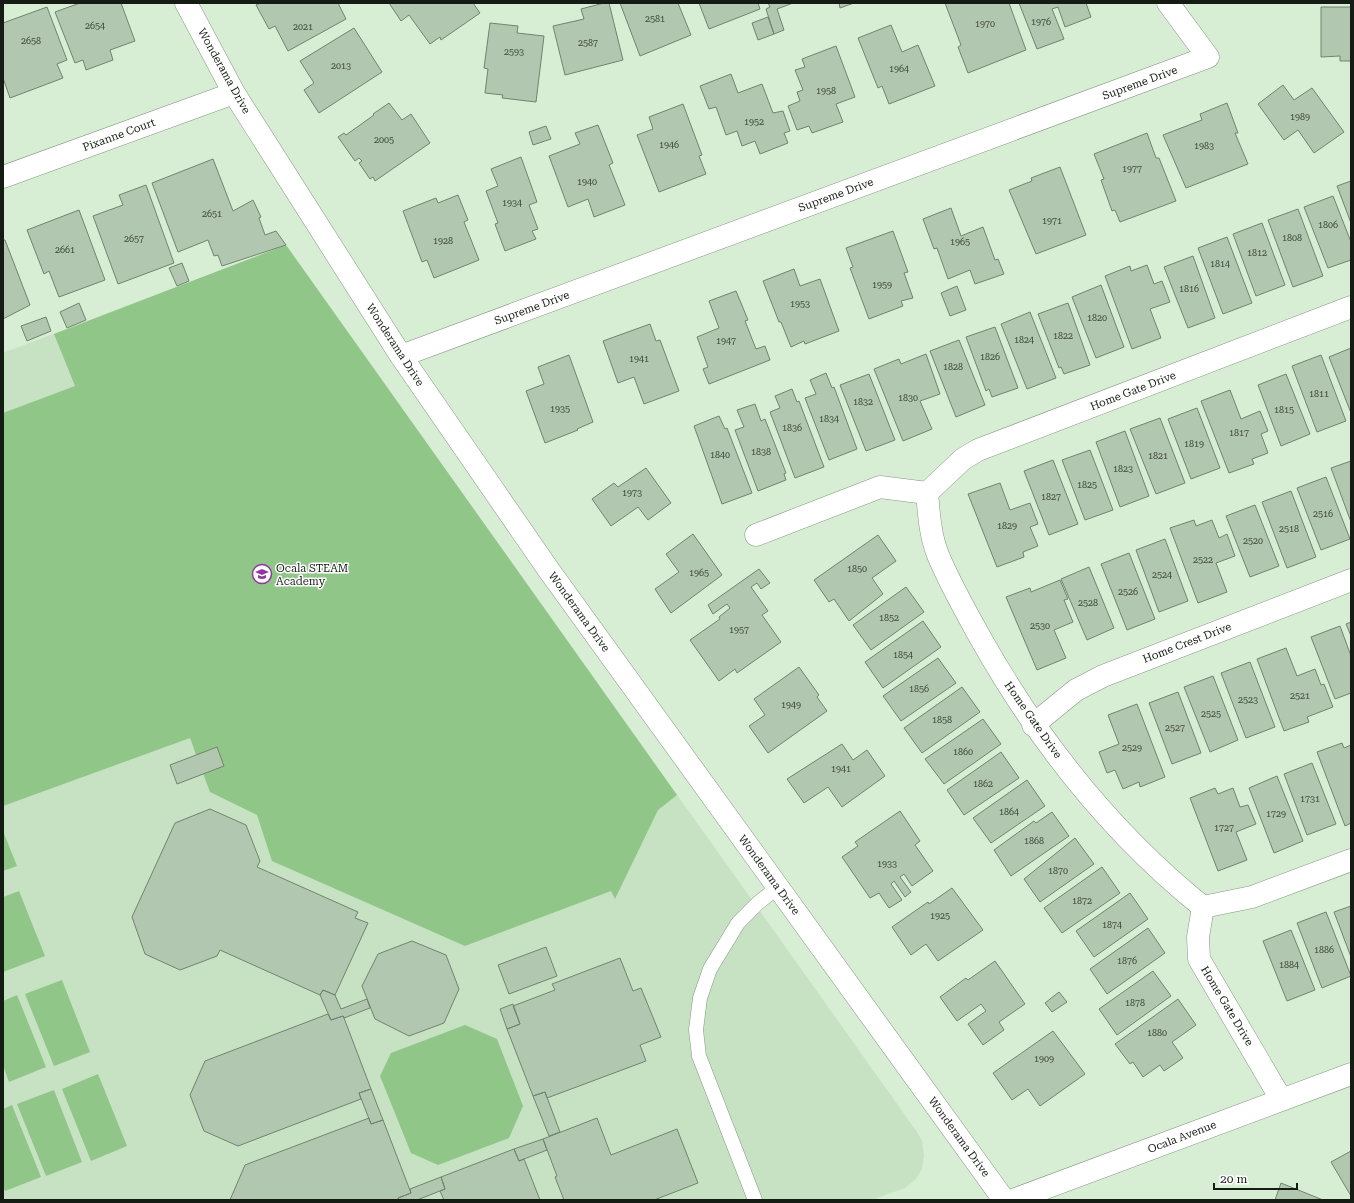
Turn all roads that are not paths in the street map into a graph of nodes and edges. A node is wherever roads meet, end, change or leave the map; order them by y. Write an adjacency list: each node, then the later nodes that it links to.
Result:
1 (186, 3): 3 (street, Wonderama Drive)
2 (1168, 3): 6 (street, Supreme Drive)
3 (234, 92): 4 (street, Pixanne Court); 6 (street, Wonderama Drive)
4 (3, 177)
5 (1351, 307): 7 (street, Home Gate Drive)
6 (401, 356): 12 (street, Wonderama Drive)
7 (927, 493): 8 (street); 10 (street, Home Gate Drive)
8 (756, 535)
9 (1351, 580): 10 (street, Home Crest Drive)
10 (1033, 725): 13 (street, Home Gate Drive)
11 (1351, 860): 13 (street)
12 (778, 887): 16 (lane); 17 (street, Wonderama Drive)
13 (1203, 907): 15 (street, Home Gate Drive)
14 (1351, 1074): 15 (street, Ocala Avenue)
15 (1281, 1099): 18 (street, Ocala Avenue)
16 (755, 1200)
17 (1004, 1200)
18 (1013, 1200)

